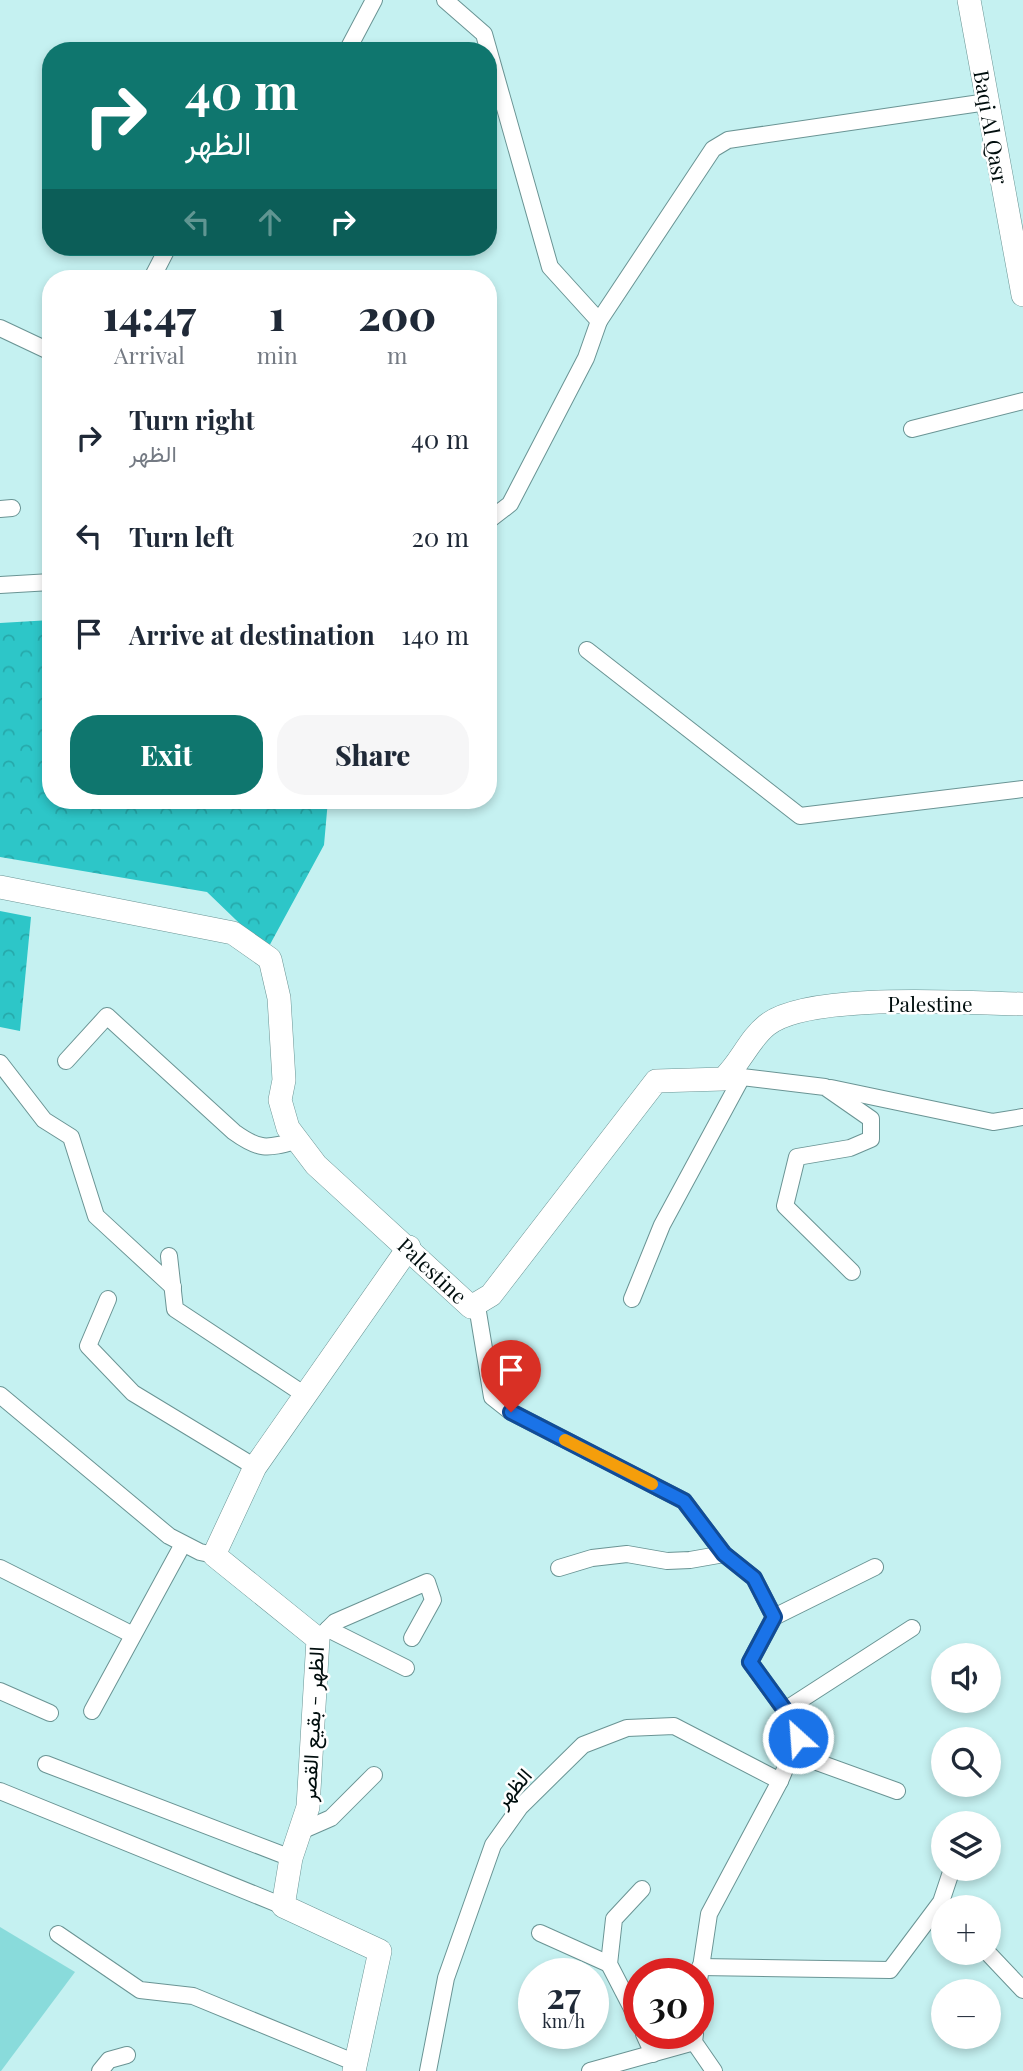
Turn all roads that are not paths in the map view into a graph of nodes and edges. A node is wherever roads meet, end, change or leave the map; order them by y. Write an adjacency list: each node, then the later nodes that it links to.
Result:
1 (374, 0): 4 (street)
2 (445, 0): 5 (street)
3 (969, 0): 7 (main road, Baqi Al Qasr)
4 (352, 42)
5 (486, 42)
6 (497, 80): 9 (street)
7 (987, 102): 8 (main road, Baqi Al Qasr); 9 (street)
8 (1023, 295)
9 (599, 321): 14 (street)
10 (0, 328): 11 (street)
11 (42, 348)
12 (1023, 401): 13 (street)
13 (912, 429)
14 (497, 514)
15 (42, 583): 16 (street)
16 (0, 585)
17 (587, 650): 18 (street)
18 (1023, 789)
19 (0, 887): 26 (main road, Palestine)
20 (1023, 1004): 23 (main road, Palestine)
21 (65, 1060): 26 (street)
22 (0, 1063): 30 (street)
23 (734, 1077): 24 (street); 31 (street); 33 (main road, Palestine)
24 (825, 1087): 25 (street); 29 (street)
25 (1023, 1117)
26 (296, 1141): 27 (main road, Palestine)
27 (409, 1247): 33 (main road, Palestine); 35 (main road)
28 (169, 1256): 30 (street)
29 (852, 1272)
30 (173, 1287): 35 (street)
31 (632, 1299)
32 (108, 1300): 36 (street)
33 (477, 1306): 38 (street)
34 (0, 1395): 37 (street)
35 (305, 1395): 36 (main road)
36 (255, 1467): 39 (main road)
37 (183, 1544): 39 (street); 46 (street)
38 (724, 1554): 42 (street); 43 (street)
39 (214, 1555): 45 (main road, الظهر - بقيع القصر)
40 (875, 1567): 43 (street)
41 (0, 1568): 46 (street)
42 (559, 1568)
43 (774, 1617): 50 (street)
44 (912, 1628): 50 (street)
45 (323, 1634): 47 (street); 48 (street); 59 (main road, الظهر - بقيع القصر)
46 (133, 1635): 51 (street)
47 (412, 1638)
48 (406, 1668)
49 (0, 1691): 52 (street)
50 (785, 1710): 53 (street)
51 (92, 1711)
52 (50, 1713)
53 (792, 1753): 56 (street); 58 (street)
54 (46, 1764): 60 (street)
55 (374, 1775): 59 (street)
56 (780, 1781): 67 (street); 80 (street, الظهر)
57 (0, 1791): 62 (street)
58 (897, 1791)
59 (299, 1832): 60 (main road, الظهر - بقيع القصر)
60 (291, 1858): 62 (main road, الظهر - بقيع القصر)
61 (642, 1889): 68 (street)
62 (283, 1906): 78 (main road)
63 (931, 1921): 70 (street)
64 (540, 1933): 66 (street)
65 (58, 1934): 78 (street)
66 (596, 1958)
67 (702, 1958)
68 (609, 1964): 72 (street)
69 (999, 1965): 71 (street)
70 (714, 1967)
71 (1023, 1990)
72 (623, 1991)
73 (651, 2049): 76 (street)
74 (666, 2049): 76 (street)
75 (701, 2049): 82 (street)
76 (653, 2054): 81 (street)
77 (127, 2055): 79 (street)
78 (355, 2067)
79 (100, 2071)
80 (428, 2071)
81 (590, 2071)
82 (714, 2071)

